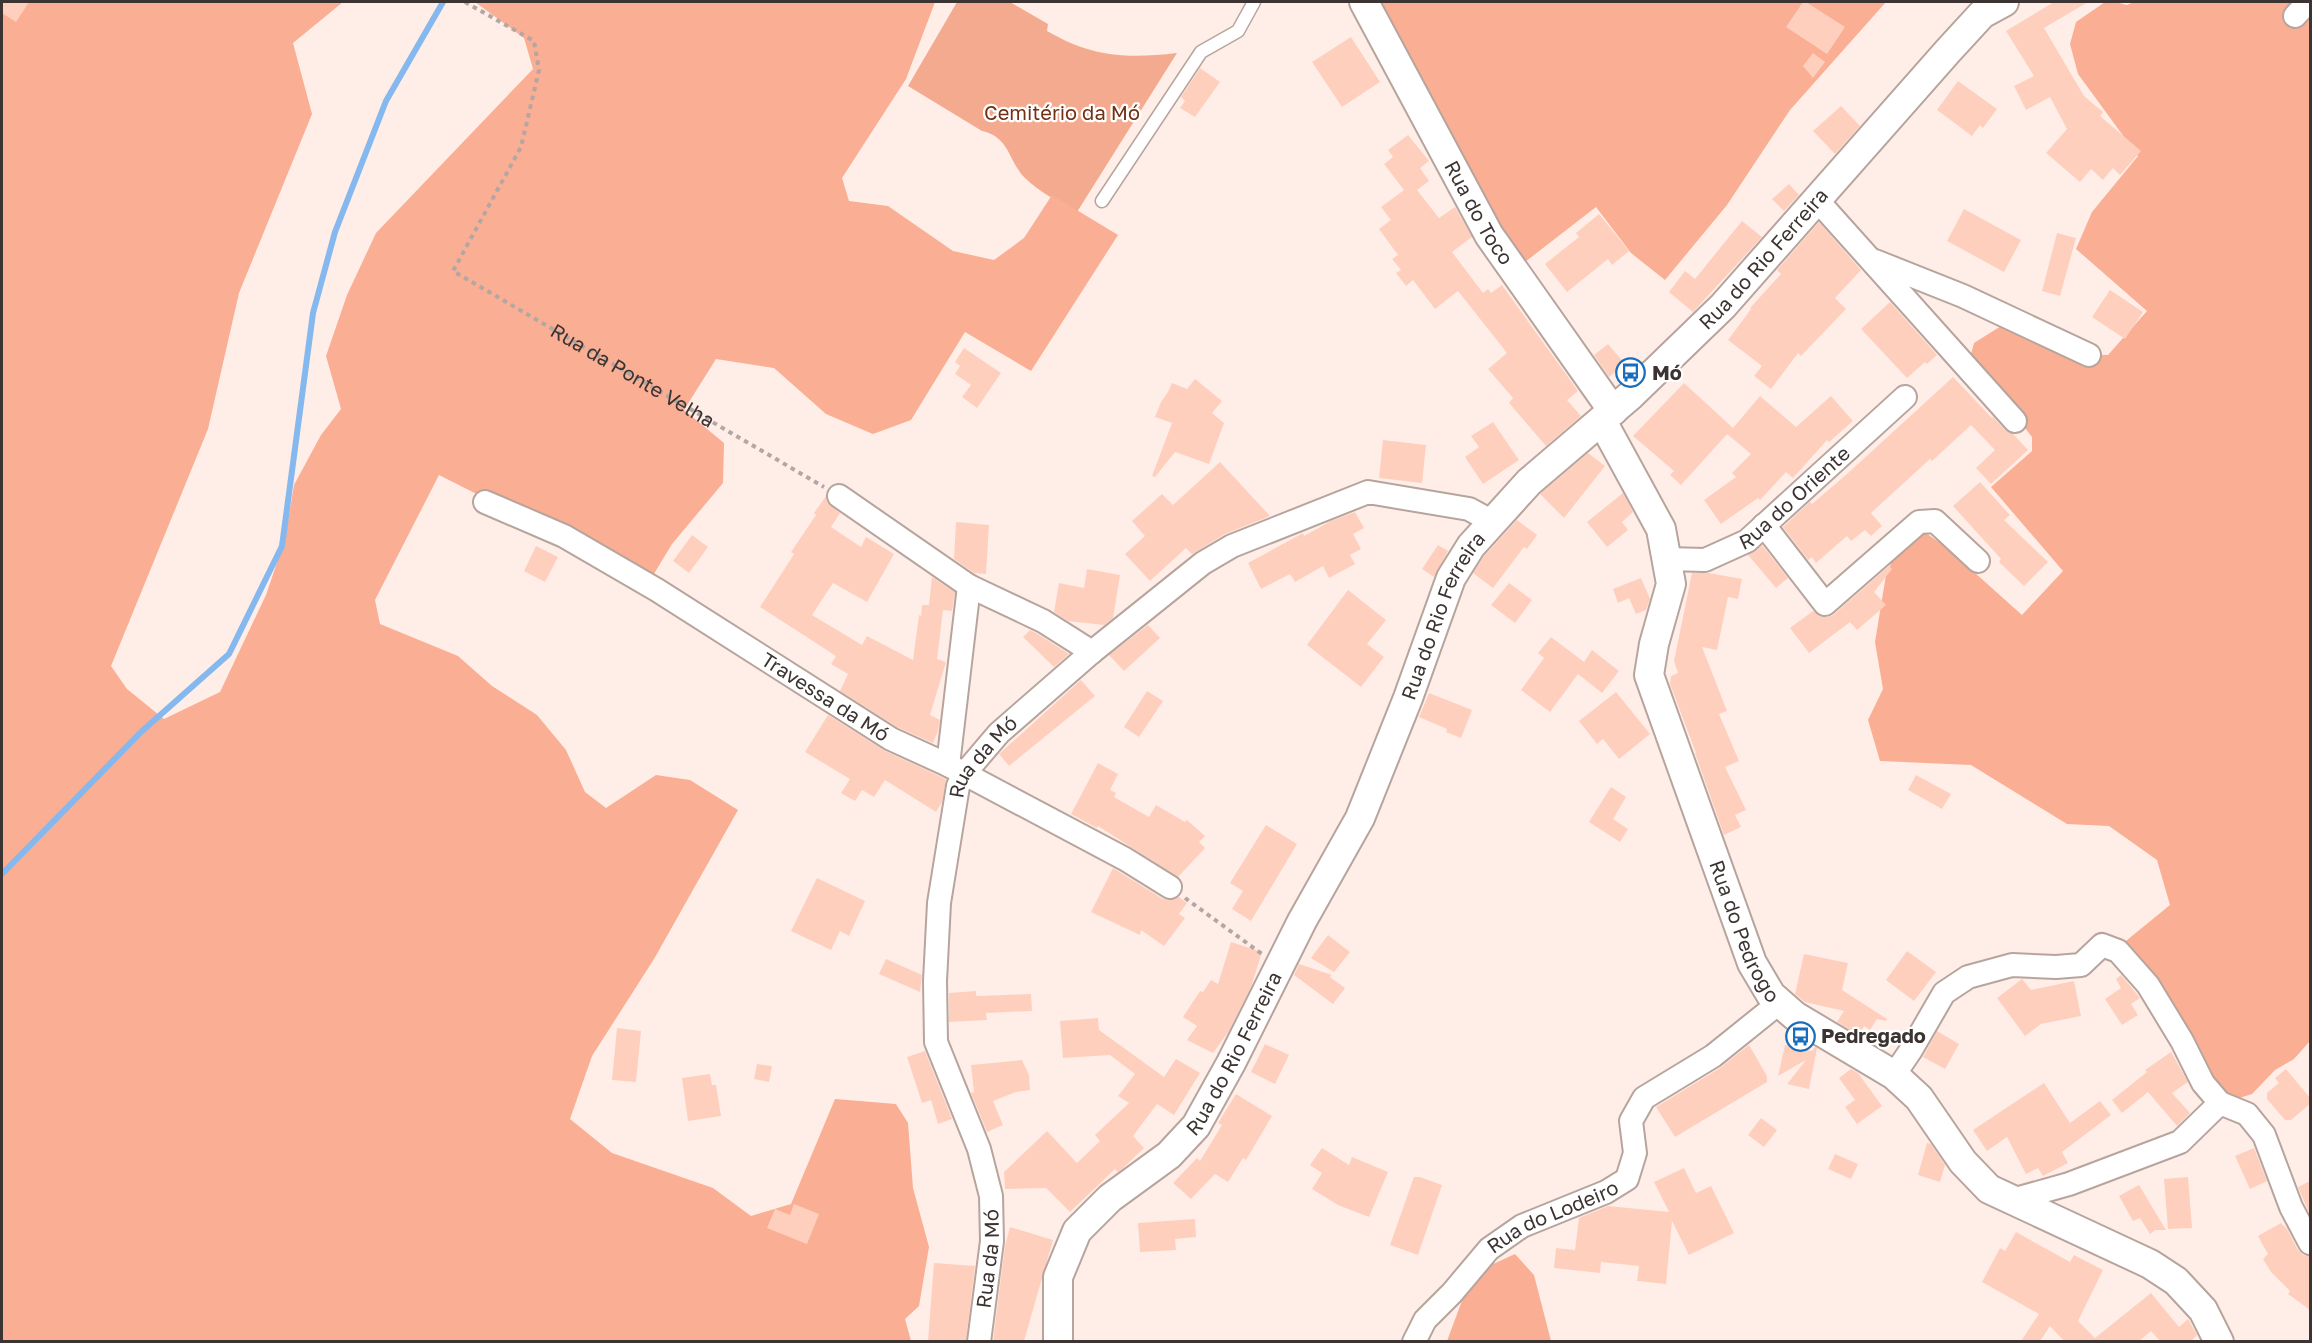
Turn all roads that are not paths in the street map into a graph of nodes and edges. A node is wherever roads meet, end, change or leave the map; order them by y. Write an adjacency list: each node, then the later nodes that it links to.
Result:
1 (1254, 2): 5 (lane)
2 (1364, 2): 11 (street, Rua do Toco)
3 (2004, 2): 4 (street, Rua do Rio Ferreira)
4 (1817, 200): 6 (street); 11 (street, Rua do Rio Ferreira)
5 (1102, 201)
6 (1868, 258): 7 (street); 8 (street)
7 (1942, 288): 8 (street); 9 (street)
8 (1926, 322): 12 (street)
9 (2089, 355)
10 (1905, 397): 16 (street, Rua do Oriente)
11 (1607, 416): 15 (street, Rua do Rio Ferreira); 17 (street, Rua do Pedrogo)
12 (2015, 421)
13 (838, 496): 19 (street)
14 (485, 502): 21 (street, Travessa da Mó)
15 (1493, 522): 20 (street, Rua da Mó); 29 (street, Rua do Rio Ferreira)
16 (1764, 525): 17 (street, Rua do Oriente); 18 (street)
17 (1667, 559): 23 (street, Rua do Pedrogo)
18 (1978, 561)
19 (969, 586): 20 (street); 21 (street)
20 (1092, 652): 21 (street, Rua da Mó)
21 (956, 770): 22 (street, Travessa da Mó); 28 (street, Rua da Mó)
22 (1170, 887)
23 (1779, 1003): 24 (street, Rua do Pedrogo); 30 (street, Rua do Lodeiro)
24 (1894, 1074): 25 (street); 26 (street, Rua do Pedrogo)
25 (2220, 1103): 26 (street); 27 (street)
26 (2012, 1200): 31 (street, Rua do Pedrogo)
27 (2310, 1243)
28 (979, 1341)
29 (1058, 1341)
30 (1414, 1341)
31 (2218, 1341)

